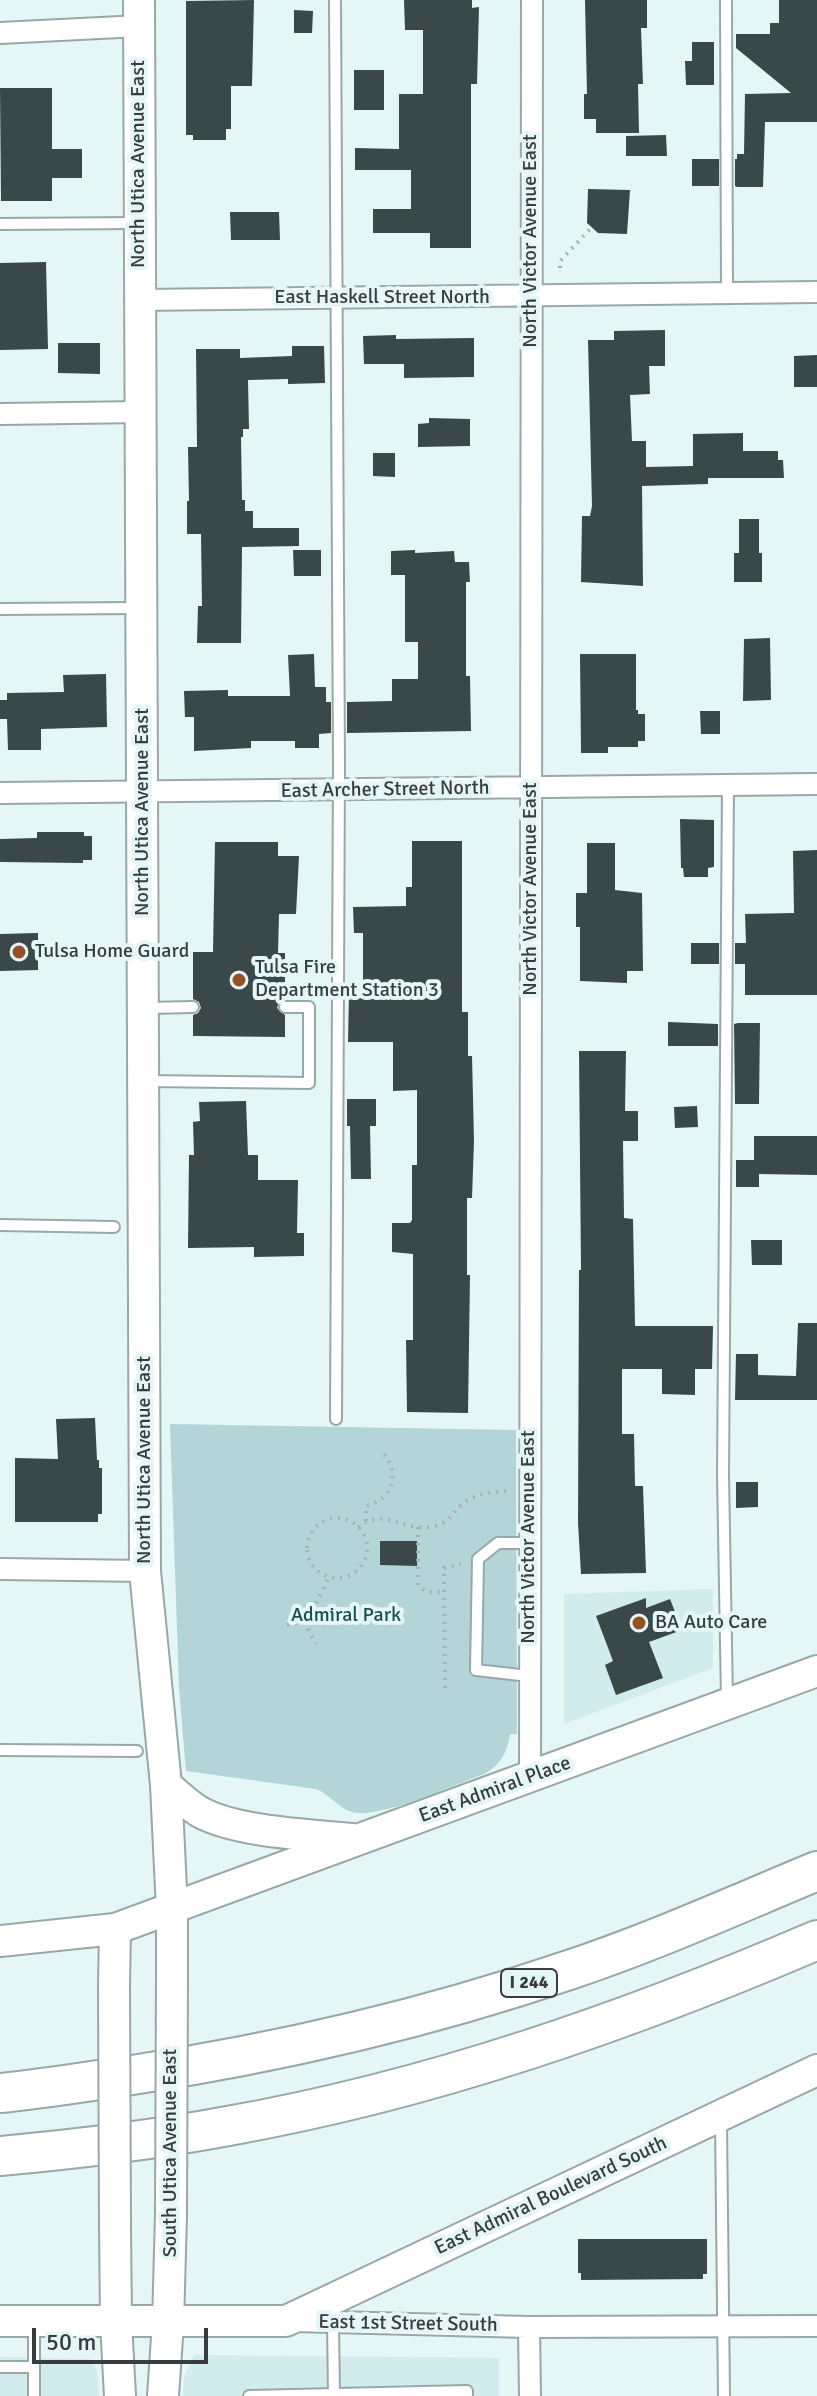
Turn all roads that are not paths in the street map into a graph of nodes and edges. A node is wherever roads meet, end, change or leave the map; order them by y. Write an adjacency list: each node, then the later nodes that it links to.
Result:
1 (335, 0): 11 (lane)
2 (532, 0): 10 (street, North Victor Avenue East)
3 (726, 0): 9 (lane)
4 (140, 13): 5 (street); 6 (main road, North Utica Avenue East)
5 (0, 33)
6 (139, 223): 7 (lane); 12 (main road, North Utica Avenue East)
7 (0, 224)
8 (817, 292): 9 (street, East Haskell Street North)
9 (727, 293): 10 (street, East Haskell Street North)
10 (530, 297): 11 (street, East Haskell Street North); 19 (street, North Victor Avenue East)
11 (336, 298): 12 (street, East Haskell Street North); 21 (lane)
12 (139, 300): 13 (main road, North Utica Avenue East)
13 (142, 412): 14 (street); 15 (main road, North Utica Avenue East)
14 (0, 414)
15 (142, 608): 16 (lane); 20 (main road, North Utica Avenue East)
16 (0, 609)
17 (817, 784): 18 (street, East Archer Street North)
18 (728, 785): 19 (street, East Archer Street North); 35 (lane)
19 (531, 789): 21 (street, East Archer Street North); 30 (street, North Victor Avenue East)
20 (143, 791): 21 (street, East Archer Street North); 22 (street, East Archer Street North); 25 (main road, North Utica Avenue East)
21 (339, 791): 29 (lane)
22 (0, 793)
23 (193, 1007): 25 (lane)
24 (285, 1007): 26 (lane)
25 (144, 1008): 26 (main road, North Utica Avenue East)
26 (144, 1081): 32 (main road, North Utica Avenue East)
27 (0, 1225): 28 (lane)
28 (114, 1227)
29 (336, 1419)
30 (530, 1543): 34 (street, North Victor Avenue East); 34 (lane)
31 (0, 1569): 32 (street)
32 (145, 1571): 39 (main road, North Utica Avenue East)
33 (817, 1671): 35 (main road, East Admiral Place)
34 (529, 1676): 38 (street, North Victor Avenue East)
35 (727, 1704): 38 (main road, East Admiral Place)
36 (0, 1750): 37 (lane)
37 (137, 1751)
38 (530, 1778): 40 (main road, East Admiral Place)
39 (166, 1785): 40 (main road); 42 (main road, North Utica Avenue East)
40 (359, 1840): 42 (main road, East Admiral Place)
41 (817, 1871): 47 (highway, I 244)
42 (172, 1910): 43 (main road); 54 (main road, South Utica Avenue East, bridge)
43 (115, 1929): 45 (main road); 53 (main road, bridge)
44 (817, 1940): 49 (highway)
45 (0, 1941)
46 (817, 2070): 48 (main road, East Admiral Boulevard South)
47 (0, 2093)
48 (721, 2116): 50 (main road, East Admiral Boulevard South); 57 (lane)
49 (0, 2156)
50 (333, 2311): 54 (main road, East Admiral Boulevard South); 56 (street, East 1st Street South); 60 (lane)
51 (0, 2321): 52 (main road)
52 (34, 2322): 53 (main road); 59 (lane)
53 (116, 2322): 54 (main road); 62 (main road)
54 (168, 2323): 63 (main road, South Utica Avenue East)
55 (817, 2326): 57 (street, East 1st Street South)
56 (529, 2327): 57 (street, East 1st Street South); 67 (street)
57 (723, 2327): 68 (lane)
58 (0, 2367): 59 (lane)
59 (34, 2367): 61 (lane)
60 (334, 2395): 65 (lane); 66 (lane)
61 (34, 2396)
62 (120, 2396)
63 (163, 2396)
64 (249, 2396): 65 (lane)
65 (310, 2396)
66 (467, 2396)
67 (530, 2396)
68 (724, 2396)

